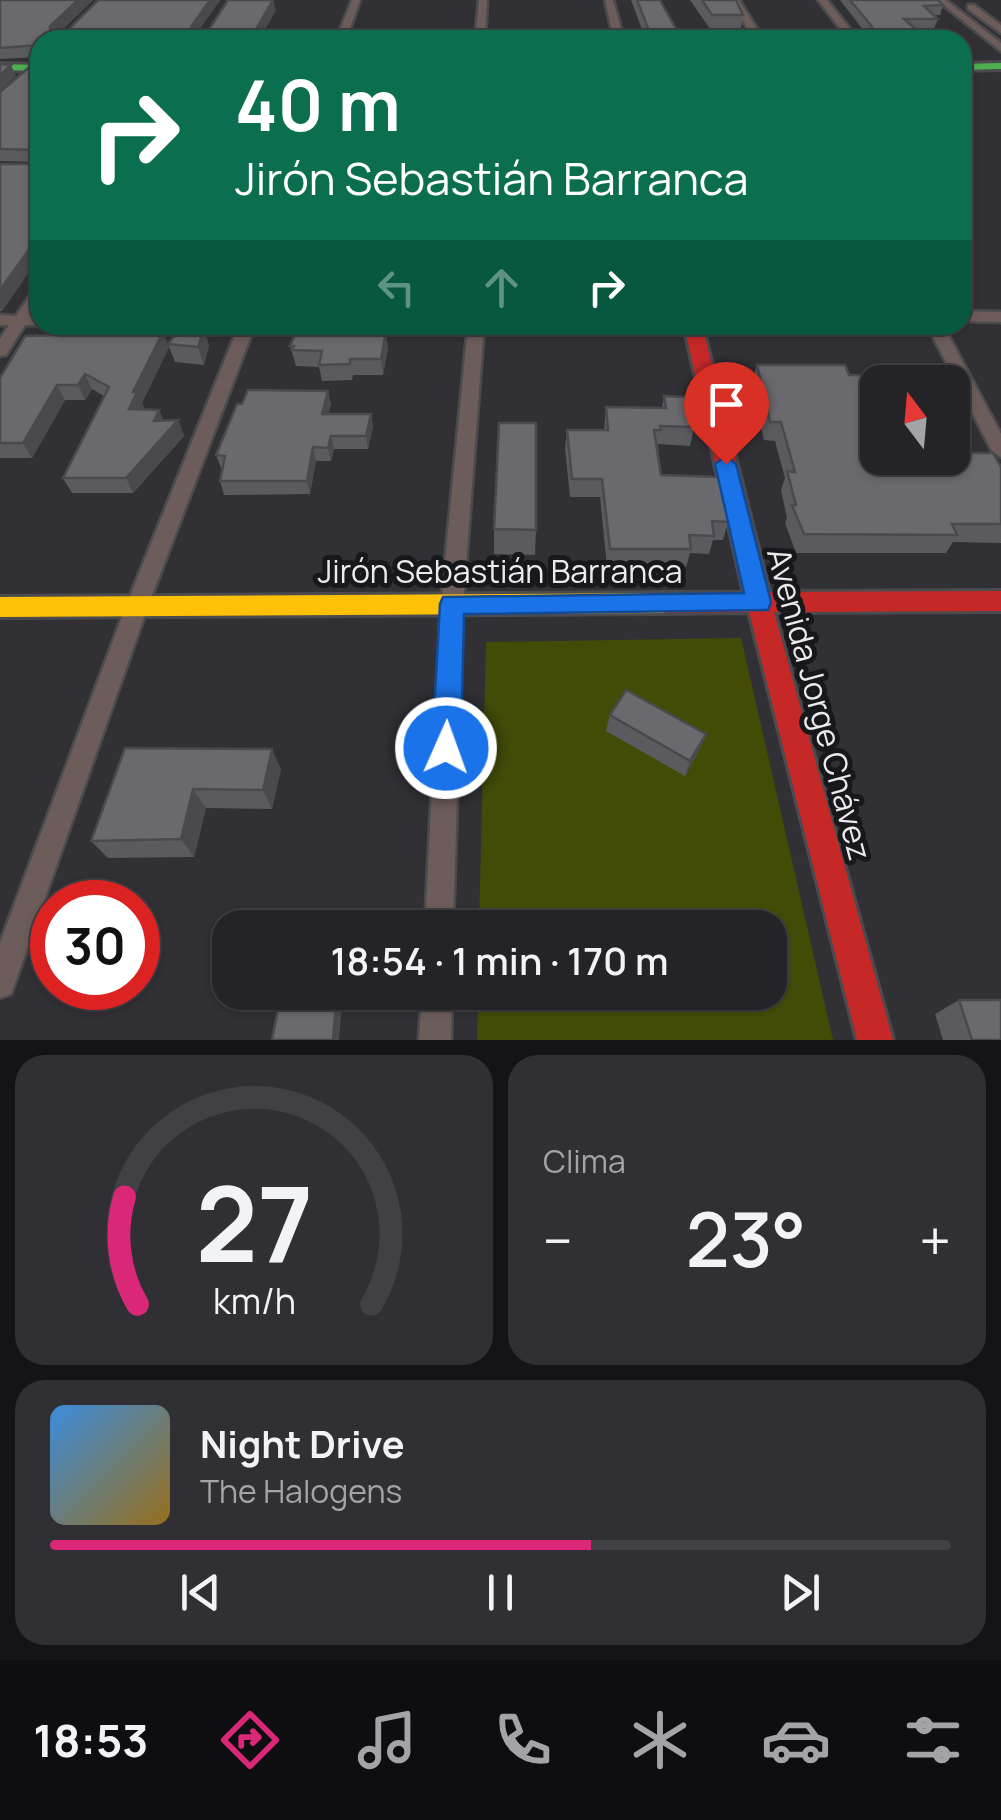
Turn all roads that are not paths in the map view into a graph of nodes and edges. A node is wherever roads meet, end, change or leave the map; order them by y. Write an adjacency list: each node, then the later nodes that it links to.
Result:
1 (356, 0): 8 (street)
2 (483, 0): 9 (street)
3 (609, 0): 10 (street)
4 (735, 0): 11 (street)
5 (822, 0): 12 (street)
6 (941, 0): 14 (street)
7 (962, 0): 13 (street)
8 (345, 30)
9 (481, 30)
10 (616, 30)
11 (753, 30)
12 (846, 30)
13 (1001, 30)
14 (1001, 48)
15 (1001, 66): 16 (street)
16 (972, 67)
17 (0, 68): 18 (street)
18 (30, 69)
19 (30, 307): 23 (street)
20 (972, 316): 21 (street)
21 (1001, 317)
22 (0, 320): 23 (street)
23 (22, 321): 24 (street); 29 (street)
24 (30, 321)
25 (243, 335): 34 (street)
26 (475, 335): 33 (street)
27 (695, 335): 31 (street, Avenida Jorge Chávez)
28 (940, 335): 30 (street)
29 (0, 351)
30 (1001, 450)
31 (759, 602): 32 (street, Jirón Sebastián Barranca); 33 (street, Jirón Sebastián Barranca); 40 (street, Avenida Jorge Chávez)
32 (1001, 602)
33 (452, 604): 34 (street, Jirón Sebastián Barranca); 36 (street)
34 (137, 606): 35 (street, Jirón Sebastián Barranca); 37 (street)
35 (0, 607)
36 (440, 910)
37 (0, 983)
38 (435, 1010): 39 (street)
39 (434, 1040)
40 (875, 1040)

